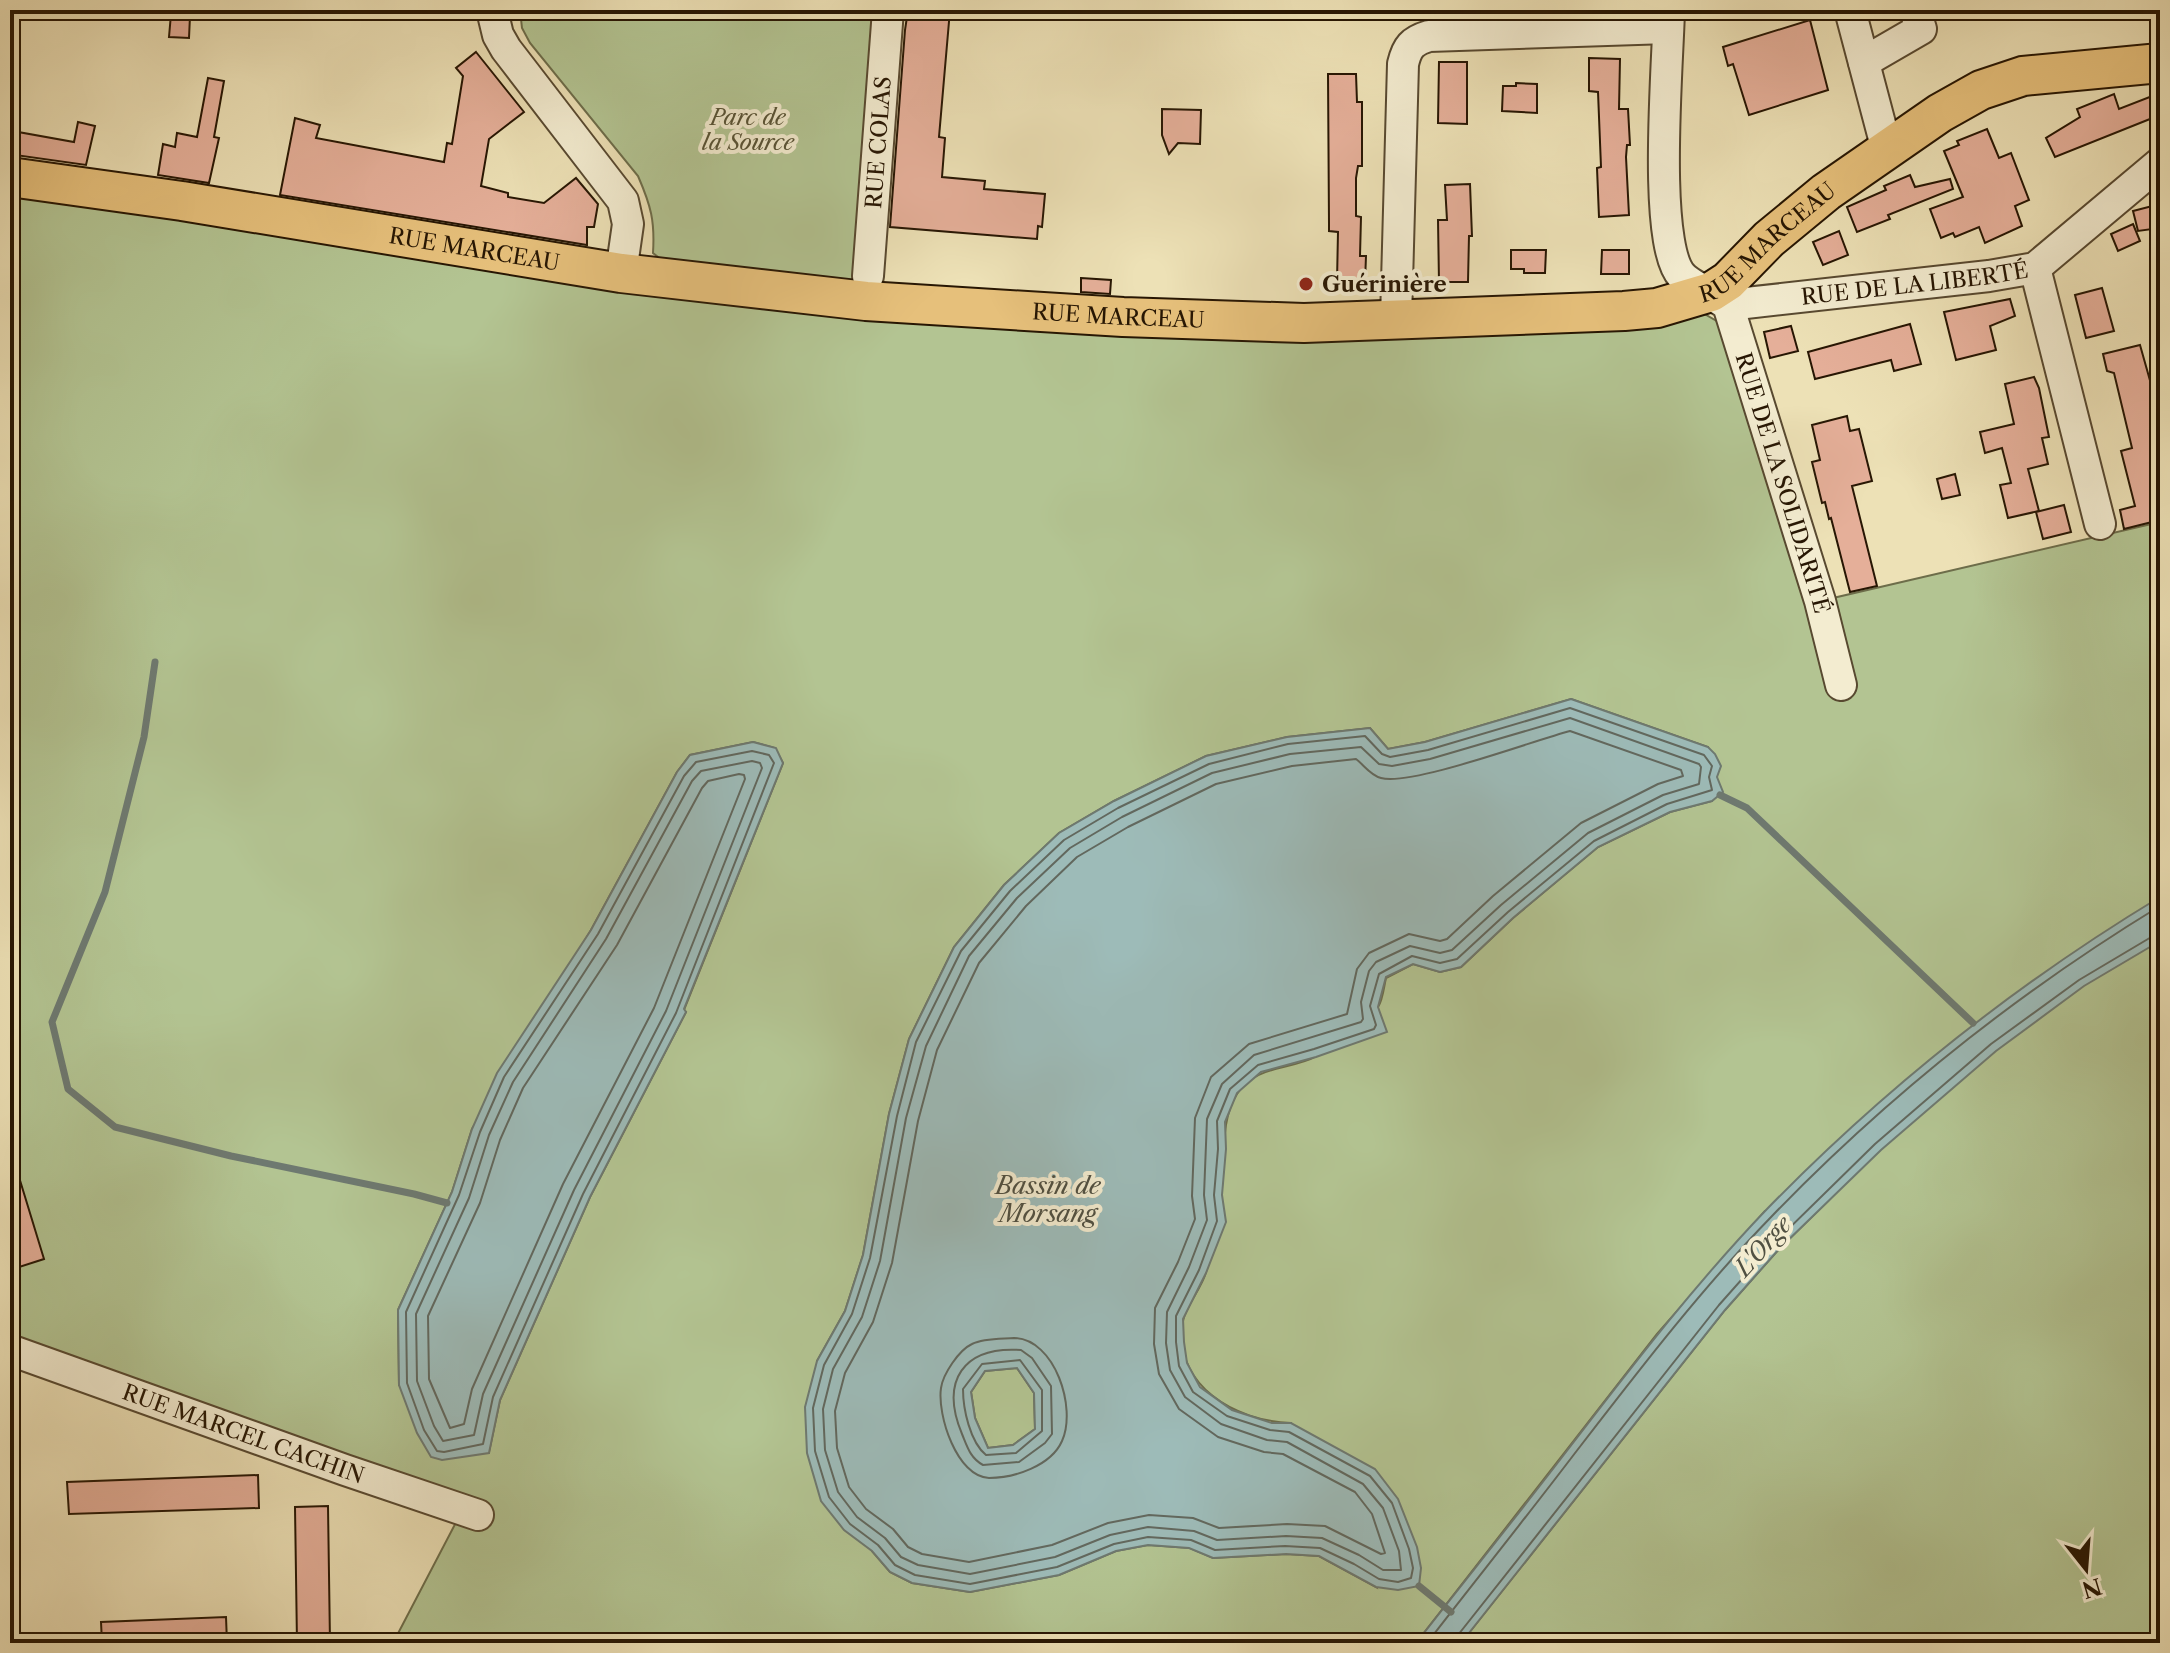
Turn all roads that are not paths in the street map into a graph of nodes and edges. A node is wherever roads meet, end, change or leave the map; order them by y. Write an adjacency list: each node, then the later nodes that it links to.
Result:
1 (492, 10): 12 (street)
2 (888, 10): 13 (street, RUE COLAS)
3 (1850, 10): 6 (street)
4 (1915, 10): 6 (street)
5 (1668, 19): 14 (street); 15 (street)
6 (1864, 62): 8 (street)
7 (2160, 63): 8 (main road, RUE MARCEAU)
8 (1887, 150): 14 (main road, RUE MARCEAU)
9 (2160, 163): 11 (street, RUE DE LA LIBERTÉ)
10 (10, 177): 12 (main road, RUE MARCEAU)
11 (2035, 268): 14 (street, RUE DE LA LIBERTÉ); 16 (street)
12 (621, 273): 15 (main road, RUE MARCEAU)
13 (868, 276)
14 (1720, 298): 15 (main road, RUE MARCEAU); 17 (street, RUE DE LA SOLIDARITÉ)
15 (1396, 319)
16 (2100, 524)
17 (1841, 685)
18 (10, 1350): 19 (street, RUE MARCEL CACHIN)
19 (478, 1515)

